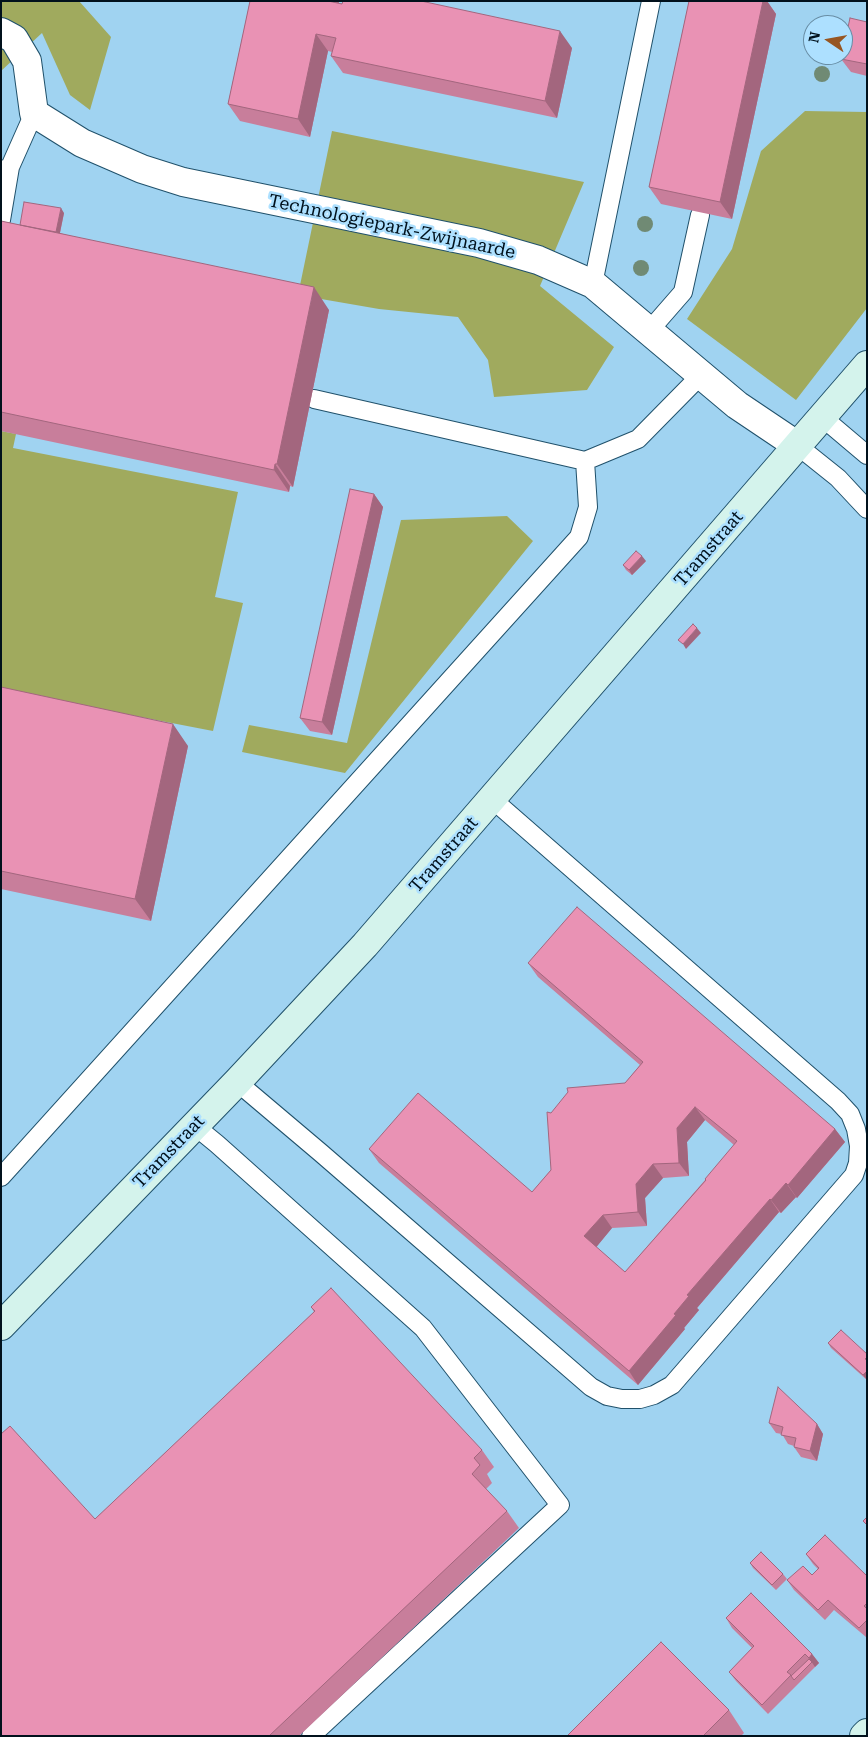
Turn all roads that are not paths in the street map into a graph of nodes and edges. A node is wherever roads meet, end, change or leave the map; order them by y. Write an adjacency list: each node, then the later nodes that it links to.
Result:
1 (651, 1): 7 (lane)
2 (1, 32): 3 (street)
3 (34, 113): 4 (lane); 7 (street, Technologiepark-Zwijnaarde)
4 (6, 169): 6 (lane)
5 (700, 215): 8 (lane)
6 (1, 220)
7 (593, 284): 8 (street, Technologiepark-Zwijnaarde)
8 (648, 331): 10 (street, Technologiepark-Zwijnaarde)
9 (867, 365): 12 (main road, Tramstraat)
10 (701, 375): 13 (street, Technologiepark-Zwijnaarde); 15 (lane)
11 (314, 399): 15 (lane)
12 (822, 417): 13 (main road, Tramstraat); 14 (lane)
13 (798, 446): 16 (lane); 17 (main road, Tramstraat)
14 (867, 455)
15 (585, 461): 20 (lane)
16 (867, 509)
17 (492, 799): 18 (main road, Tramstraat); 18 (lane)
18 (237, 1082): 19 (main road, Tramstraat)
19 (195, 1126): 21 (main road, Tramstraat); 23 (lane)
20 (1, 1177)
21 (1, 1326)
22 (867, 1733): 24 (main road)
23 (311, 1736)
24 (864, 1736)

